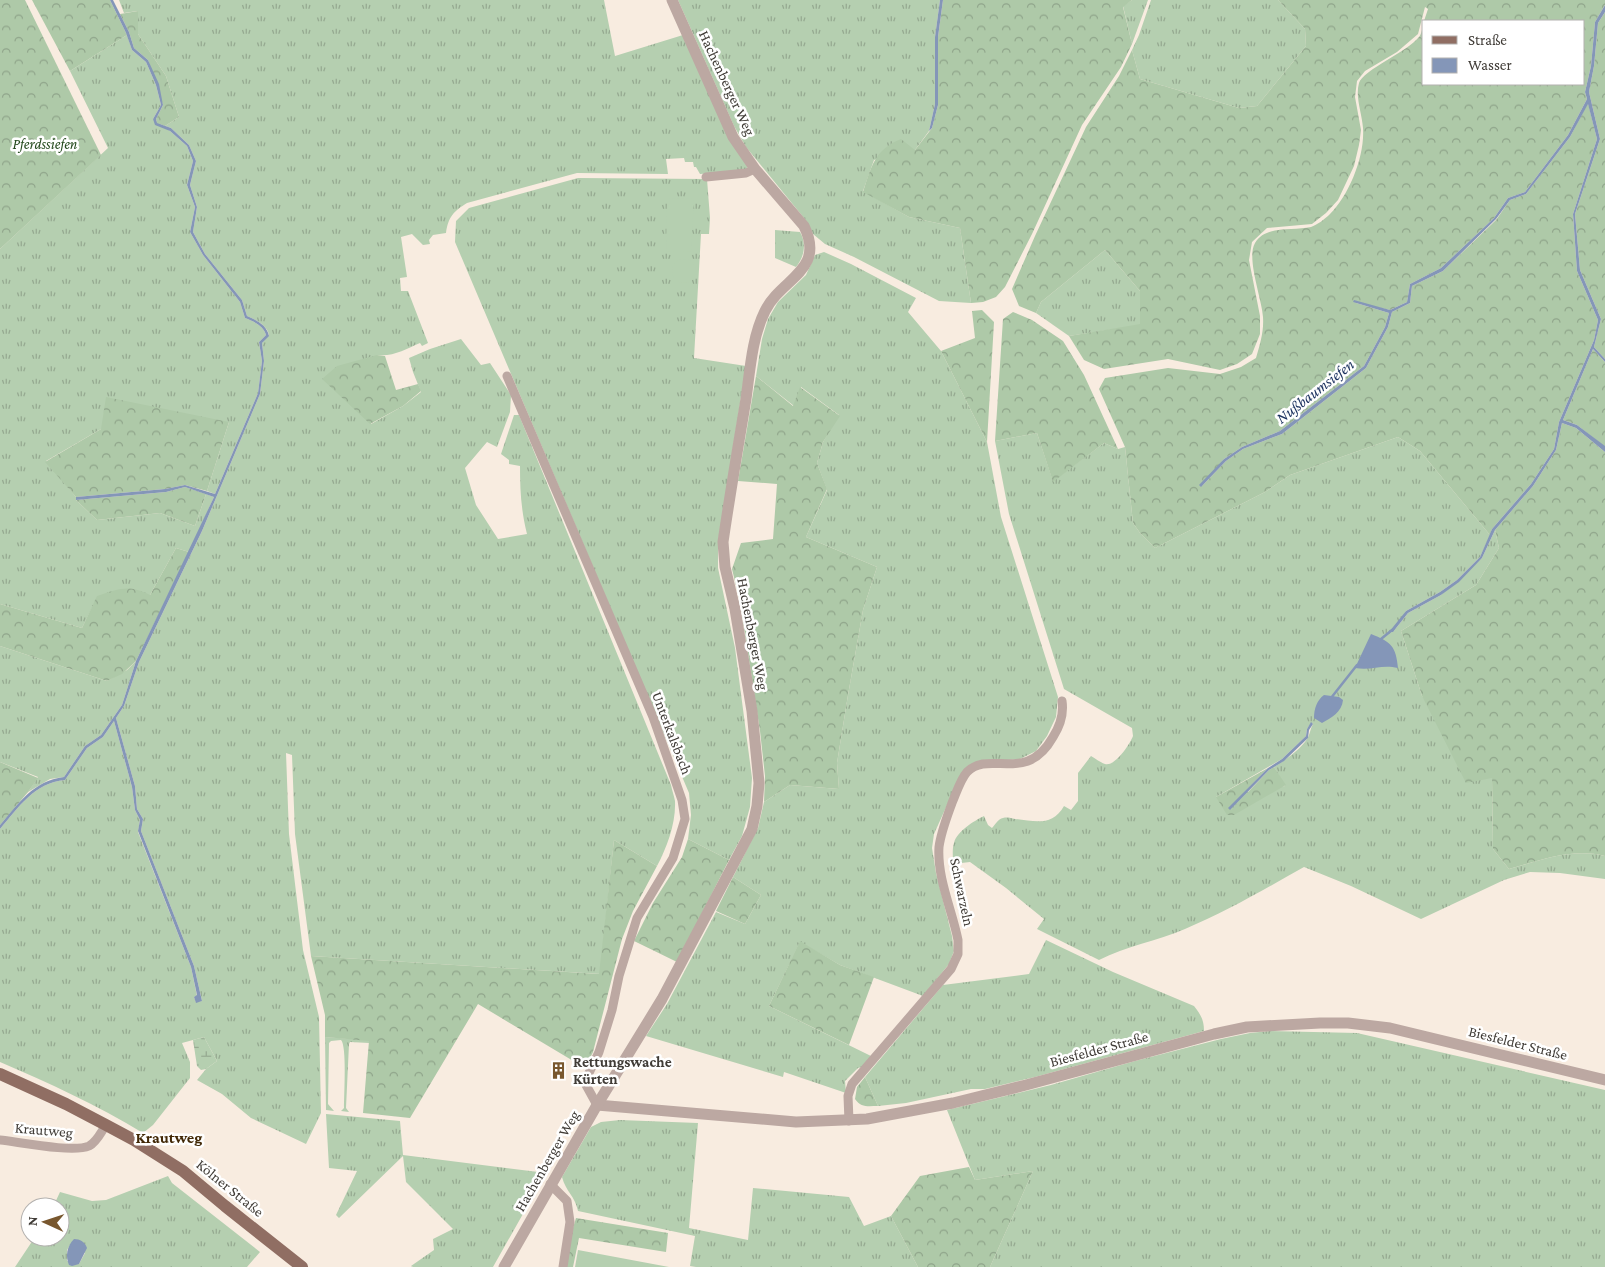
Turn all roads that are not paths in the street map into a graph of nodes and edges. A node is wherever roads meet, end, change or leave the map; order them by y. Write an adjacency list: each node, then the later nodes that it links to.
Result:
1 (672, 0): 2 (street, Hachenberger Weg)
2 (755, 169): 3 (street); 8 (street, Hachenberger Weg)
3 (706, 177)
4 (507, 376): 8 (street, Unterkalsbach)
5 (1062, 701): 9 (street, Schwarzeln)
6 (0, 1074): 10 (main road, Kölner Straße)
7 (1605, 1080): 9 (street, Biesfelder Straße)
8 (597, 1104): 9 (street, Biesfelder Straße); 12 (street, Hachenberger Weg)
9 (848, 1121)
10 (106, 1125): 11 (street, Krautweg); 13 (main road, Kölner Straße)
11 (0, 1140)
12 (550, 1184): 14 (street, Hachenberger Weg); 15 (street)
13 (302, 1267)
14 (504, 1267)
15 (563, 1267)

